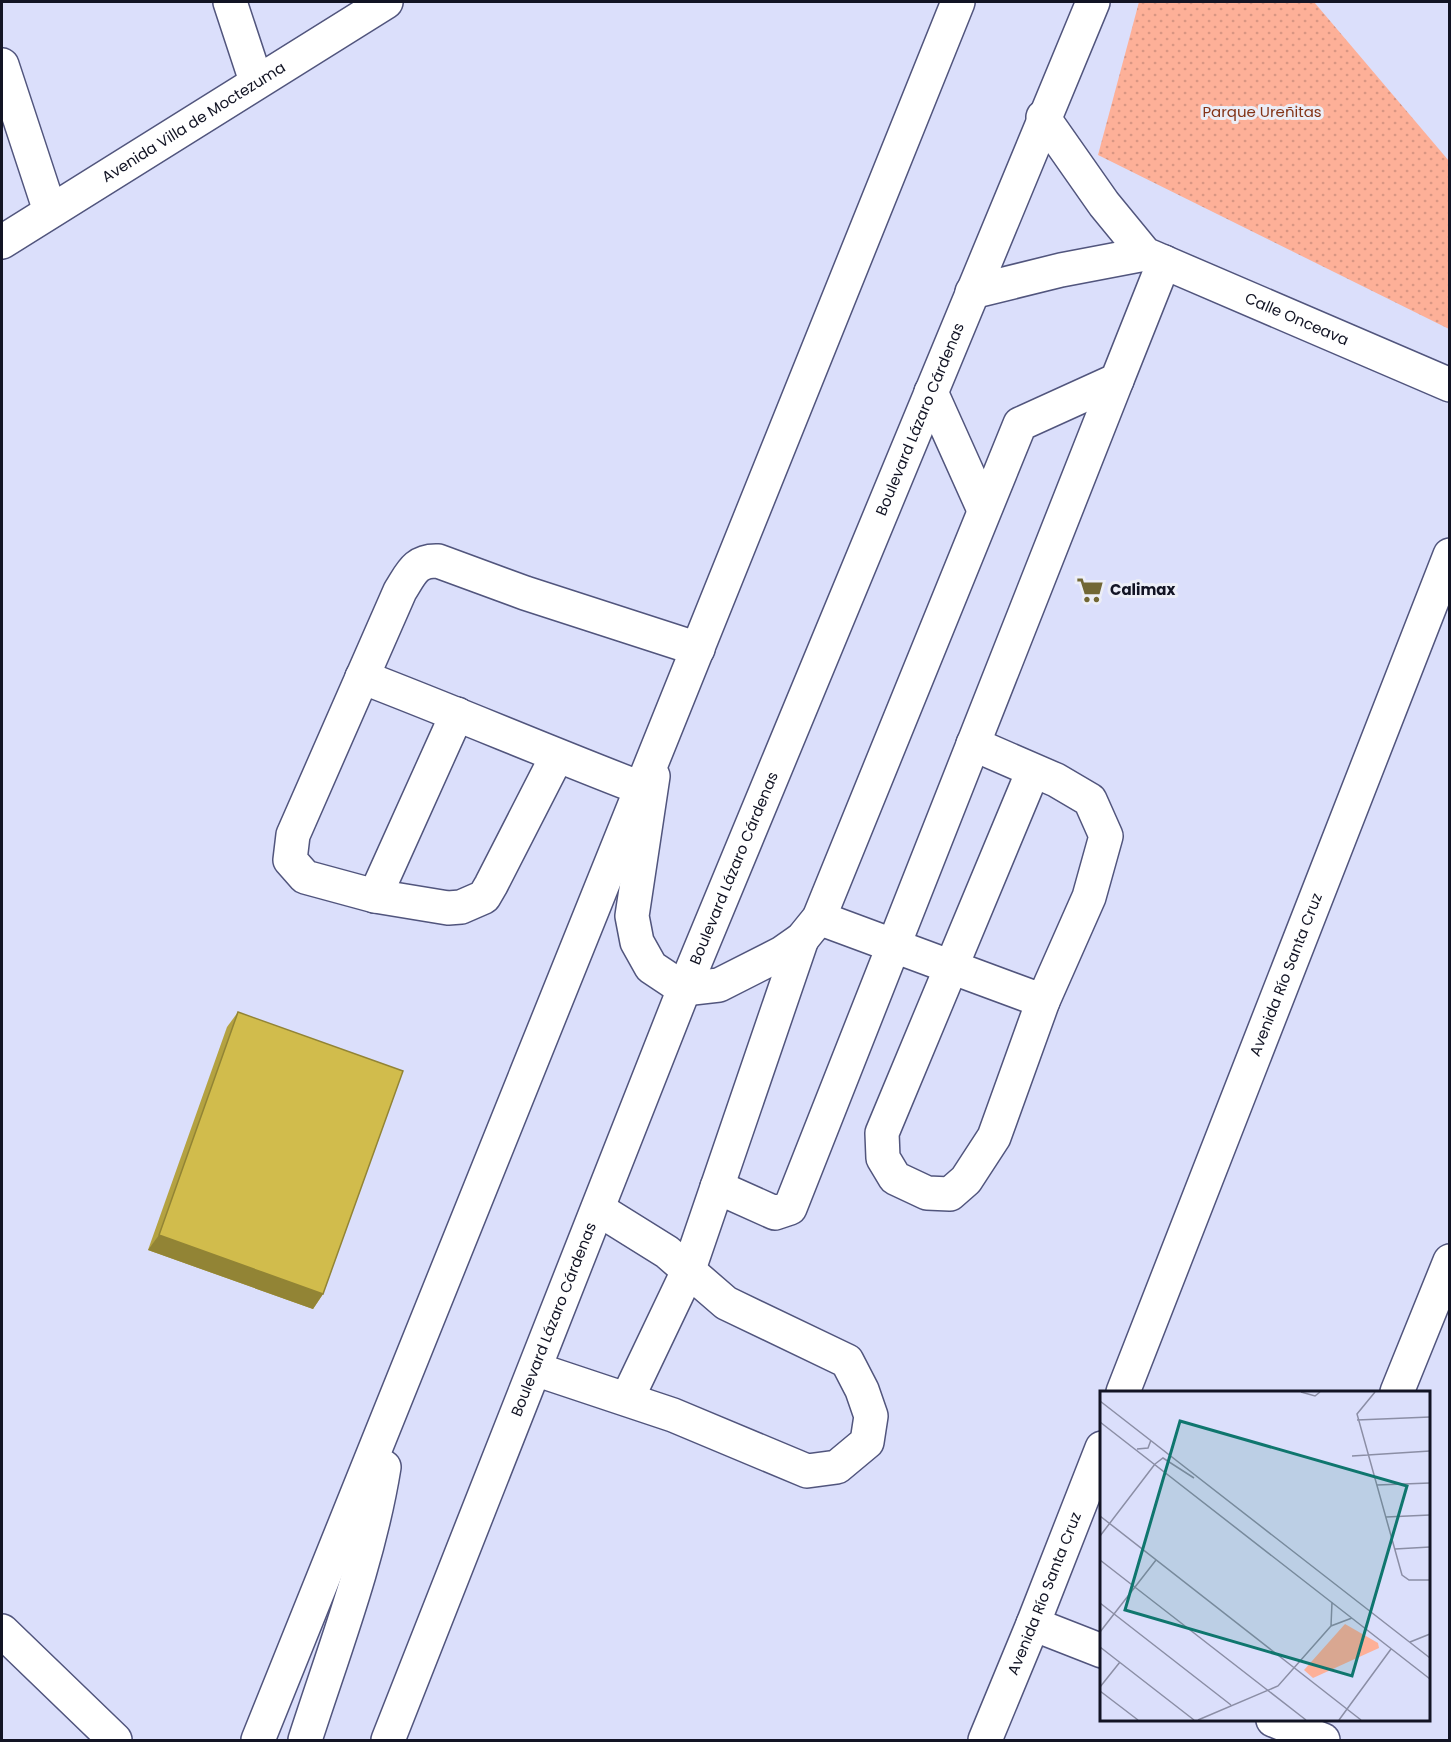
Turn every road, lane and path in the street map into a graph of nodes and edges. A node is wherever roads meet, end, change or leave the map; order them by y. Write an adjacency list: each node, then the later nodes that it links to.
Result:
1 (230, 2): 6 (main road)
2 (386, 2): 6 (main road, Avenida Villa de Moctezuma)
3 (958, 2): 17 (main road)
4 (1093, 2): 7 (main road, Boulevard Lázaro Cárdenas)
5 (2, 65): 8 (main road)
6 (256, 81): 8 (main road, Avenida Villa de Moctezuma)
7 (1044, 117): 10 (main road, Calle Onceava); 11 (main road, Boulevard Lázaro Cárdenas)
8 (50, 211): 9 (main road, Avenida Villa de Moctezuma)
9 (2, 242)
10 (1154, 258): 11 (main road); 12 (main road); 13 (main road, Calle Onceava)
11 (972, 292): 14 (main road, Boulevard Lázaro Cárdenas)
12 (1117, 380): 15 (main road); 20 (main road)
13 (1449, 385)
14 (931, 392): 15 (main road); 29 (main road, Boulevard Lázaro Cárdenas)
15 (984, 510): 26 (main road)
16 (1449, 555): 36 (main road, Avenida Río Santa Cruz)
17 (699, 649): 18 (main road); 22 (main road)
18 (362, 677): 19 (main road); 25 (main road)
19 (457, 714): 21 (main road); 25 (main road)
20 (973, 744): 23 (main road); 27 (main road)
21 (557, 756): 24 (main road); 25 (main road)
22 (656, 756): 24 (main road); 29 (main road)
23 (1033, 771): 28 (main road); 30 (main road)
24 (643, 789): 39 (main road)
25 (375, 896)
26 (811, 928): 27 (main road); 29 (main road); 31 (main road)
27 (894, 946): 28 (main road); 31 (main road)
28 (951, 967): 30 (main road); 30 (main road)
29 (684, 989): 32 (main road, Boulevard Lázaro Cárdenas)
30 (1043, 1001)
31 (717, 1187): 34 (main road)
32 (598, 1209): 34 (main road); 35 (main road, Boulevard Lázaro Cárdenas)
33 (1449, 1261): 37 (main road)
34 (689, 1269): 38 (main road); 38 (main road)
35 (535, 1369): 38 (main road); 49 (main road, Boulevard Lázaro Cárdenas)
36 (1123, 1391)
37 (1397, 1391)
38 (627, 1400)
39 (393, 1408): 47 (main road); 48 (main road)
40 (1100, 1451): 41 (main road, Avenida Río Santa Cruz)
41 (1033, 1624): 43 (main road); 50 (main road, Avenida Río Santa Cruz)
42 (2, 1631): 46 (main road)
43 (1100, 1651)
44 (1265, 1721): 51 (main road)
45 (1278, 1721): 52 (main road)
46 (115, 1740)
47 (258, 1740)
48 (305, 1740)
49 (388, 1740)
50 (985, 1740)
51 (1257, 1740)
52 (1323, 1740)

